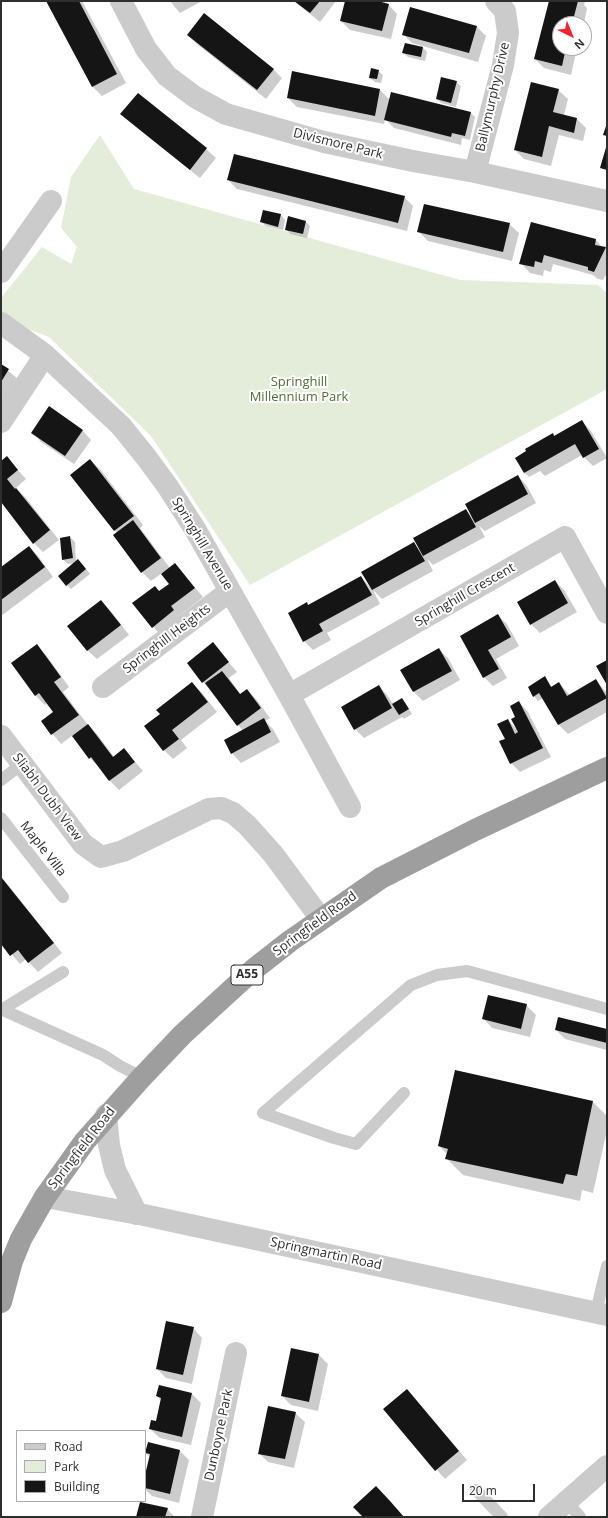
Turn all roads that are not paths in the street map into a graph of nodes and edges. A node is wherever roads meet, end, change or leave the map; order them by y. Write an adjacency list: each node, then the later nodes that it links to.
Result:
1 (121, 1): 3 (street, Divismore Park)
2 (496, 1): 3 (street, Ballymurphy Drive)
3 (476, 172): 5 (street, Divismore Park)
4 (51, 201): 6 (street)
5 (607, 201)
6 (1, 272)
7 (1, 323): 8 (street, Springhill Avenue)
8 (45, 355): 9 (street); 10 (street, Springhill Avenue)
9 (1, 422)
10 (230, 591): 12 (street, Springhill Heights); 13 (street, Springhill Avenue)
11 (607, 613): 13 (street, Springhill Crescent)
12 (103, 686)
13 (289, 695): 18 (street, Springhill Avenue)
14 (1, 736): 15 (street, Sliabh Dubh View)
15 (22, 764): 17 (lane); 21 (street, Sliabh Dubh View)
16 (607, 768): 21 (highway, Springfield Road / A55)
17 (1, 780)
18 (350, 807)
19 (1, 818): 20 (lane, Maple Villa)
20 (63, 897)
21 (321, 919): 25 (highway, Springfield Road / A55)
22 (63, 972): 23 (lane)
23 (2, 1009): 25 (lane)
24 (607, 1009): 26 (lane)
25 (142, 1077): 27 (highway, Springfield Road / A55)
26 (404, 1093)
27 (106, 1115): 28 (highway, Springfield Road / A55); 29 (street)
28 (44, 1197): 29 (street, Springmartin Road); 31 (highway, Springfield Road / A55)
29 (137, 1214): 32 (street, Springmartin Road)
30 (607, 1266): 32 (lane)
31 (1, 1302)
32 (601, 1314)
33 (236, 1353): 37 (street, Dunboyne Park)
34 (607, 1466): 36 (street)
35 (476, 1490): 38 (lane)
36 (573, 1509): 39 (street)
37 (202, 1517)
38 (502, 1517)
39 (549, 1517)

